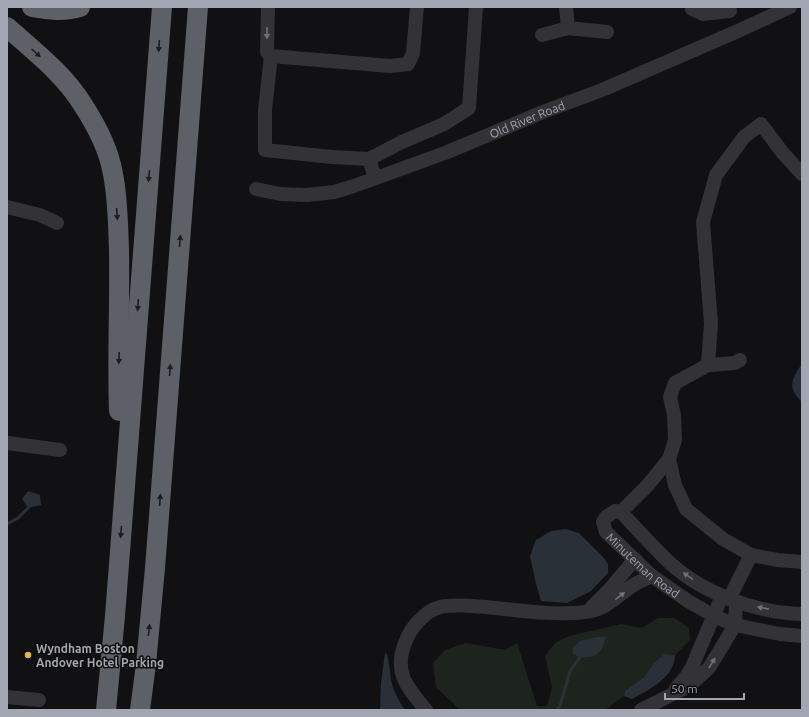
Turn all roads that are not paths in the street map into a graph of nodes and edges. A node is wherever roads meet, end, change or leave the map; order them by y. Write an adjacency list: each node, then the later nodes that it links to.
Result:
1 (32, 7): 2 (highway)
2 (80, 7)
3 (162, 7): 29 (highway, one-way to 29)
4 (198, 7): 45 (highway, one-way to 4)
5 (268, 7): 17 (street, one-way to 17)
6 (417, 7): 17 (street)
7 (476, 7): 18 (street)
8 (566, 7): 13 (street)
9 (692, 7): 11 (street)
10 (790, 7): 15 (street, Old River Road)
11 (730, 9): 15 (street)
12 (7, 27): 29 (highway, one-way to 29)
13 (568, 28): 14 (street); 16 (street)
14 (607, 32)
15 (731, 34): 20 (street, Old River Road)
16 (542, 35)
17 (271, 56): 18 (street)
18 (369, 159): 20 (street)
19 (802, 174): 25 (street)
20 (375, 178): 21 (street, Old River Road)
21 (256, 189)
22 (7, 207): 23 (street)
23 (57, 223)
24 (740, 360): 25 (street)
25 (708, 366): 28 (street)
26 (7, 443): 27 (street)
27 (60, 450)
28 (669, 459): 30 (street); 31 (street)
29 (123, 509): 44 (highway, one-way to 44)
30 (621, 512): 32 (street, Minuteman Road); 35 (street, Minuteman Road, one-way to 30)
31 (751, 555): 33 (street); 35 (street)
32 (635, 559): 34 (street, Minuteman Road); 36 (street)
33 (802, 562)
34 (652, 576): 36 (street, one-way to 34); 38 (street, Minuteman Road)
35 (729, 599): 37 (street, Minuteman Road, one-way to 35); 38 (street); 39 (street)
36 (587, 612): 46 (street)
37 (802, 614)
38 (714, 616): 39 (street, Minuteman Road); 41 (street)
39 (735, 624): 40 (street, Minuteman Road); 41 (street, one-way to 39)
40 (802, 636)
41 (671, 694): 47 (street)
42 (7, 697): 43 (street)
43 (39, 700)
44 (106, 710)
45 (140, 710)
46 (426, 710)
47 (641, 710)

